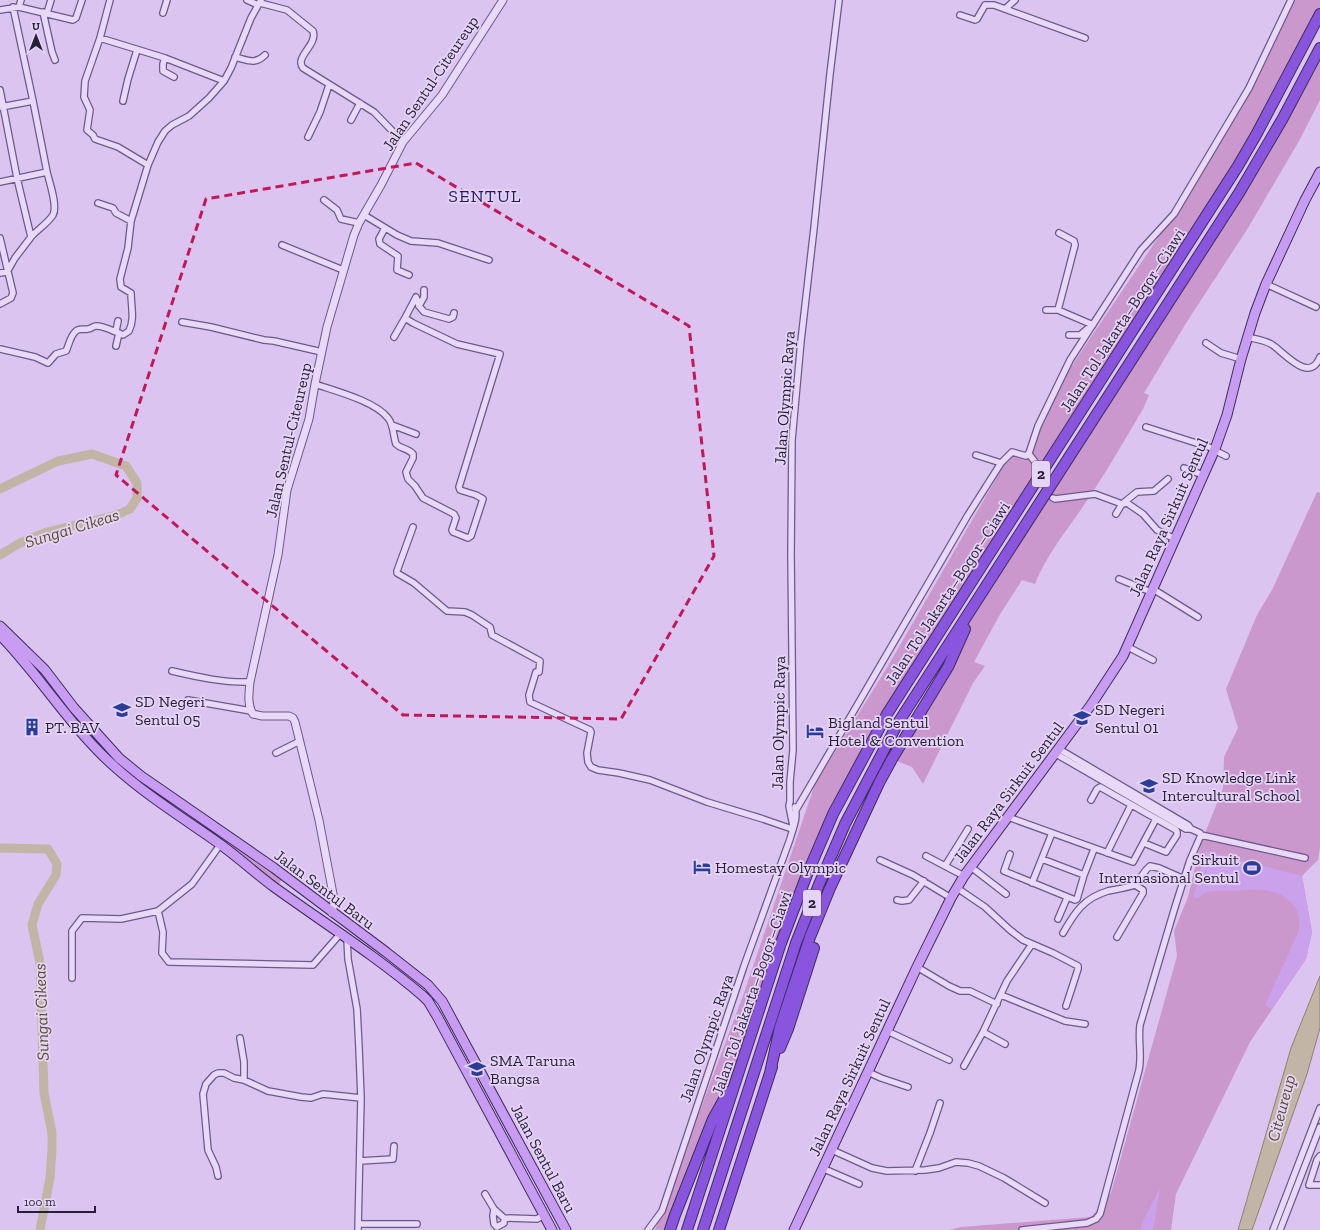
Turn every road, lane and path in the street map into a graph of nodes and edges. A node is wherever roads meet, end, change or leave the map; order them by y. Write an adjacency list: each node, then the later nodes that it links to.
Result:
1 (21, 0): 12 (street)
2 (51, 0): 15 (street)
3 (82, 0): 15 (street)
4 (110, 0): 19 (street)
5 (167, 0): 16 (street)
6 (247, 0): 11 (street)
7 (503, 0): 37 (street, Jalan Sentul-Citeureup)
8 (839, 0): 115 (street, Jalan Olympic Raya)
9 (1015, 0): 13 (street)
10 (1291, 0): 69 (street)
11 (260, 2): 24 (street); 29 (street)
12 (16, 7): 14 (street); 15 (street); 31 (street)
13 (1005, 9): 18 (street); 20 (street)
14 (0, 10)
15 (45, 13): 26 (street)
16 (163, 13)
17 (1320, 14): 169 (highway, Jalan Tol Jakarta–Bogor–Ciawi / 2)
18 (960, 15)
19 (100, 38): 22 (street); 38 (street)
20 (1085, 38)
21 (1320, 48): 100 (highway, Jalan Tol Jakarta–Bogor–Ciawi / 2)
22 (137, 50): 25 (street); 32 (street)
23 (265, 55): 24 (street)
24 (235, 57): 28 (street)
25 (165, 58): 27 (street); 28 (street)
26 (55, 60)
27 (174, 77)
28 (224, 81): 38 (street)
29 (329, 85): 33 (street); 36 (street)
30 (0, 90): 34 (street)
31 (33, 100): 34 (street); 39 (street)
32 (124, 101)
33 (360, 103): 35 (street); 37 (street)
34 (2, 107): 41 (street)
35 (351, 120)
36 (308, 137)
37 (403, 142): 45 (street, Jalan Sentul-Citeureup)
38 (148, 165): 46 (street)
39 (47, 172): 41 (street); 50 (street)
40 (1320, 172): 58 (main road, Jalan Raya Sirkuit Sentul)
41 (17, 178): 42 (street); 50 (street)
42 (0, 182)
43 (324, 200): 47 (street)
44 (98, 203): 46 (street)
45 (364, 215): 47 (street, Jalan Sentul-Citeureup); 48 (street)
46 (131, 221): 70 (street)
47 (359, 223): 54 (street, Jalan Sentul-Citeureup)
48 (385, 228): 53 (street); 57 (street)
49 (1059, 233): 64 (street)
50 (31, 237): 55 (street)
51 (0, 238): 55 (street)
52 (282, 245): 54 (street)
53 (489, 260)
54 (343, 270): 77 (street, Jalan Sentul-Citeureup)
55 (7, 272): 56 (street); 60 (street)
56 (0, 274)
57 (409, 275)
58 (1266, 284): 62 (street); 73 (main road, Jalan Raya Sirkuit Sentul)
59 (424, 290): 61 (street)
60 (0, 304)
61 (419, 306): 65 (street); 66 (street)
62 (1316, 307)
63 (1046, 310): 64 (street)
64 (1058, 310): 69 (street)
65 (454, 313)
66 (405, 318): 72 (street); 81 (street)
67 (118, 321): 70 (street)
68 (182, 322): 77 (street)
69 (1091, 324): 71 (street); 85 (street)
70 (118, 332): 75 (street); 76 (street)
71 (1069, 335)
72 (394, 337)
73 (1247, 337): 78 (street); 79 (main road, Jalan Raya Sirkuit Sentul)
74 (1206, 343): 79 (street)
75 (116, 346)
76 (0, 349)
77 (322, 352): 80 (street, Jalan Sentul-Citeureup)
78 (1320, 357)
79 (1241, 359): 84 (main road, Jalan Raya Sirkuit Sentul)
80 (315, 384): 81 (street); 108 (street, Jalan Sentul-Citeureup)
81 (392, 425): 83 (street)
82 (1146, 427): 84 (street)
83 (416, 434)
84 (1215, 449): 87 (street); 91 (main road, Jalan Raya Sirkuit Sentul)
85 (1029, 454): 88 (street); 89 (street)
86 (976, 455): 89 (street)
87 (1226, 456)
88 (1035, 462)
89 (1001, 463): 117 (street)
90 (1184, 468): 91 (street)
91 (1203, 475): 97 (main road, Jalan Raya Sirkuit Sentul)
92 (1168, 479): 94 (street)
93 (1053, 498): 94 (street)
94 (1122, 504): 95 (street); 97 (street)
95 (1116, 514)
96 (413, 527): 120 (street)
97 (1175, 539): 99 (main road, Jalan Raya Sirkuit Sentul)
98 (1119, 579): 99 (street)
99 (1152, 591): 101 (street); 105 (main road, Jalan Raya Sirkuit Sentul)
100 (977, 601): 199 (highway, Jalan Tol Jakarta–Bogor–Ciawi / 2); 200 (highway)
101 (1198, 617)
102 (0, 626): 104 (main road, Jalan Sentul Baru)
103 (0, 635): 104 (main road, Jalan Sentul Baru)
104 (16, 647): 125 (main road, Jalan Sentul Baru); 135 (main road, Jalan Sentul Baru)
105 (1128, 647): 106 (street); 112 (main road, Jalan Raya Sirkuit Sentul)
106 (1153, 660)
107 (172, 671): 108 (street)
108 (250, 682): 110 (street, Jalan Sentul-Citeureup)
109 (188, 700): 110 (street)
110 (251, 711): 111 (street)
111 (300, 741): 113 (street); 151 (street)
112 (1058, 751): 118 (main road, Jalan Raya Sirkuit Sentul); 123 (street)
113 (276, 753)
114 (1091, 800): 116 (street)
115 (790, 801): 117 (street, Jalan Olympic Raya); 120 (street, Jalan Olympic Raya)
116 (1131, 805): 119 (street); 127 (street)
117 (796, 810): 120 (street, Jalan Olympic Raya)
118 (1008, 817): 122 (street); 134 (main road, Jalan Raya Sirkuit Sentul)
119 (1156, 819): 124 (street); 124 (street)
120 (793, 827): 196 (street, Jalan Olympic Raya)
121 (968, 829): 133 (street)
122 (1052, 833): 126 (street); 131 (street)
123 (1201, 836): 130 (street); 140 (street)
124 (1144, 843): 127 (street)
125 (220, 845): 139 (main road, Jalan Sentul Baru); 150 (street)
126 (1094, 849): 127 (street); 136 (street)
127 (1107, 853)
128 (1010, 854): 142 (street)
129 (926, 856): 133 (street)
130 (1305, 858)
131 (1042, 859): 136 (street); 142 (street)
132 (880, 860): 141 (street)
133 (945, 866): 137 (street)
134 (971, 867): 137 (main road, Jalan Raya Sirkuit Sentul); 146 (street)
135 (274, 868): 138 (main road, Jalan Sentul Baru); 139 (main road)
136 (1084, 875): 148 (street)
137 (964, 876): 145 (main road, Jalan Raya Sirkuit Sentul)
138 (285, 877): 144 (main road); 151 (main road, Jalan Sentul Baru)
139 (264, 879): 144 (main road, Jalan Sentul Baru)
140 (1184, 879): 143 (street); 202 (street)
141 (924, 881): 147 (street); 149 (street)
142 (1032, 883): 148 (street)
143 (1135, 885): 153 (street); 155 (street)
144 (275, 888): 154 (main road, Jalan Sentul Baru)
145 (957, 888): 147 (main road, Jalan Raya Sirkuit Sentul); 156 (street)
146 (1006, 894)
147 (951, 898): 157 (main road, Jalan Raya Sirkuit Sentul)
148 (1067, 898): 152 (street)
149 (897, 900)
150 (158, 911): 154 (street); 158 (street)
151 (332, 913): 195 (main road, Jalan Sentul Baru)
152 (1058, 919)
153 (1063, 933)
154 (344, 935): 173 (street); 190 (main road, Jalan Sentul Baru)
155 (1117, 937)
156 (1032, 944): 159 (street); 161 (street)
157 (917, 967): 160 (street); 163 (main road, Jalan Raya Sirkuit Sentul)
158 (72, 978)
159 (1001, 995): 160 (street); 162 (street)
160 (997, 1004): 164 (street)
161 (1066, 1006)
162 (1085, 1024)
163 (887, 1031): 167 (street); 170 (main road, Jalan Raya Sirkuit Sentul)
164 (984, 1032): 166 (street); 168 (street)
165 (240, 1038): 171 (street)
166 (1005, 1044)
167 (949, 1060)
168 (964, 1066)
169 (740, 1069): 197 (highway); 198 (highway, Jalan Tol Jakarta–Bogor–Ciawi / 2)
170 (868, 1072): 172 (street); 179 (main road, Jalan Raya Sirkuit Sentul)
171 (244, 1080): 173 (street); 184 (street)
172 (908, 1087)
173 (361, 1098): 181 (street)
174 (940, 1102): 183 (street)
175 (1319, 1111): 176 (street)
176 (1318, 1121): 203 (street)
177 (1320, 1127): 204 (street)
178 (394, 1146): 181 (street)
179 (832, 1150): 182 (main road, Jalan Raya Sirkuit Sentul); 183 (street)
180 (1320, 1156): 186 (street)
181 (360, 1161): 193 (street)
182 (822, 1168): 185 (street); 201 (main road, Jalan Raya Sirkuit Sentul)
183 (915, 1171): 188 (street)
184 (218, 1176)
185 (859, 1184)
186 (1320, 1185)
187 (485, 1194): 189 (street)
188 (1045, 1203)
189 (494, 1208): 191 (street); 191 (street)
190 (544, 1216): 191 (street); 194 (main road, Jalan Sentul Baru)
191 (504, 1218)
192 (417, 1224): 193 (street)
193 (358, 1227)
194 (552, 1230)
195 (566, 1230)
196 (648, 1230)
197 (670, 1230)
198 (687, 1230)
199 (703, 1230)
200 (720, 1230)
201 (794, 1230)
202 (1022, 1230)
203 (1273, 1230)
204 (1280, 1230)

